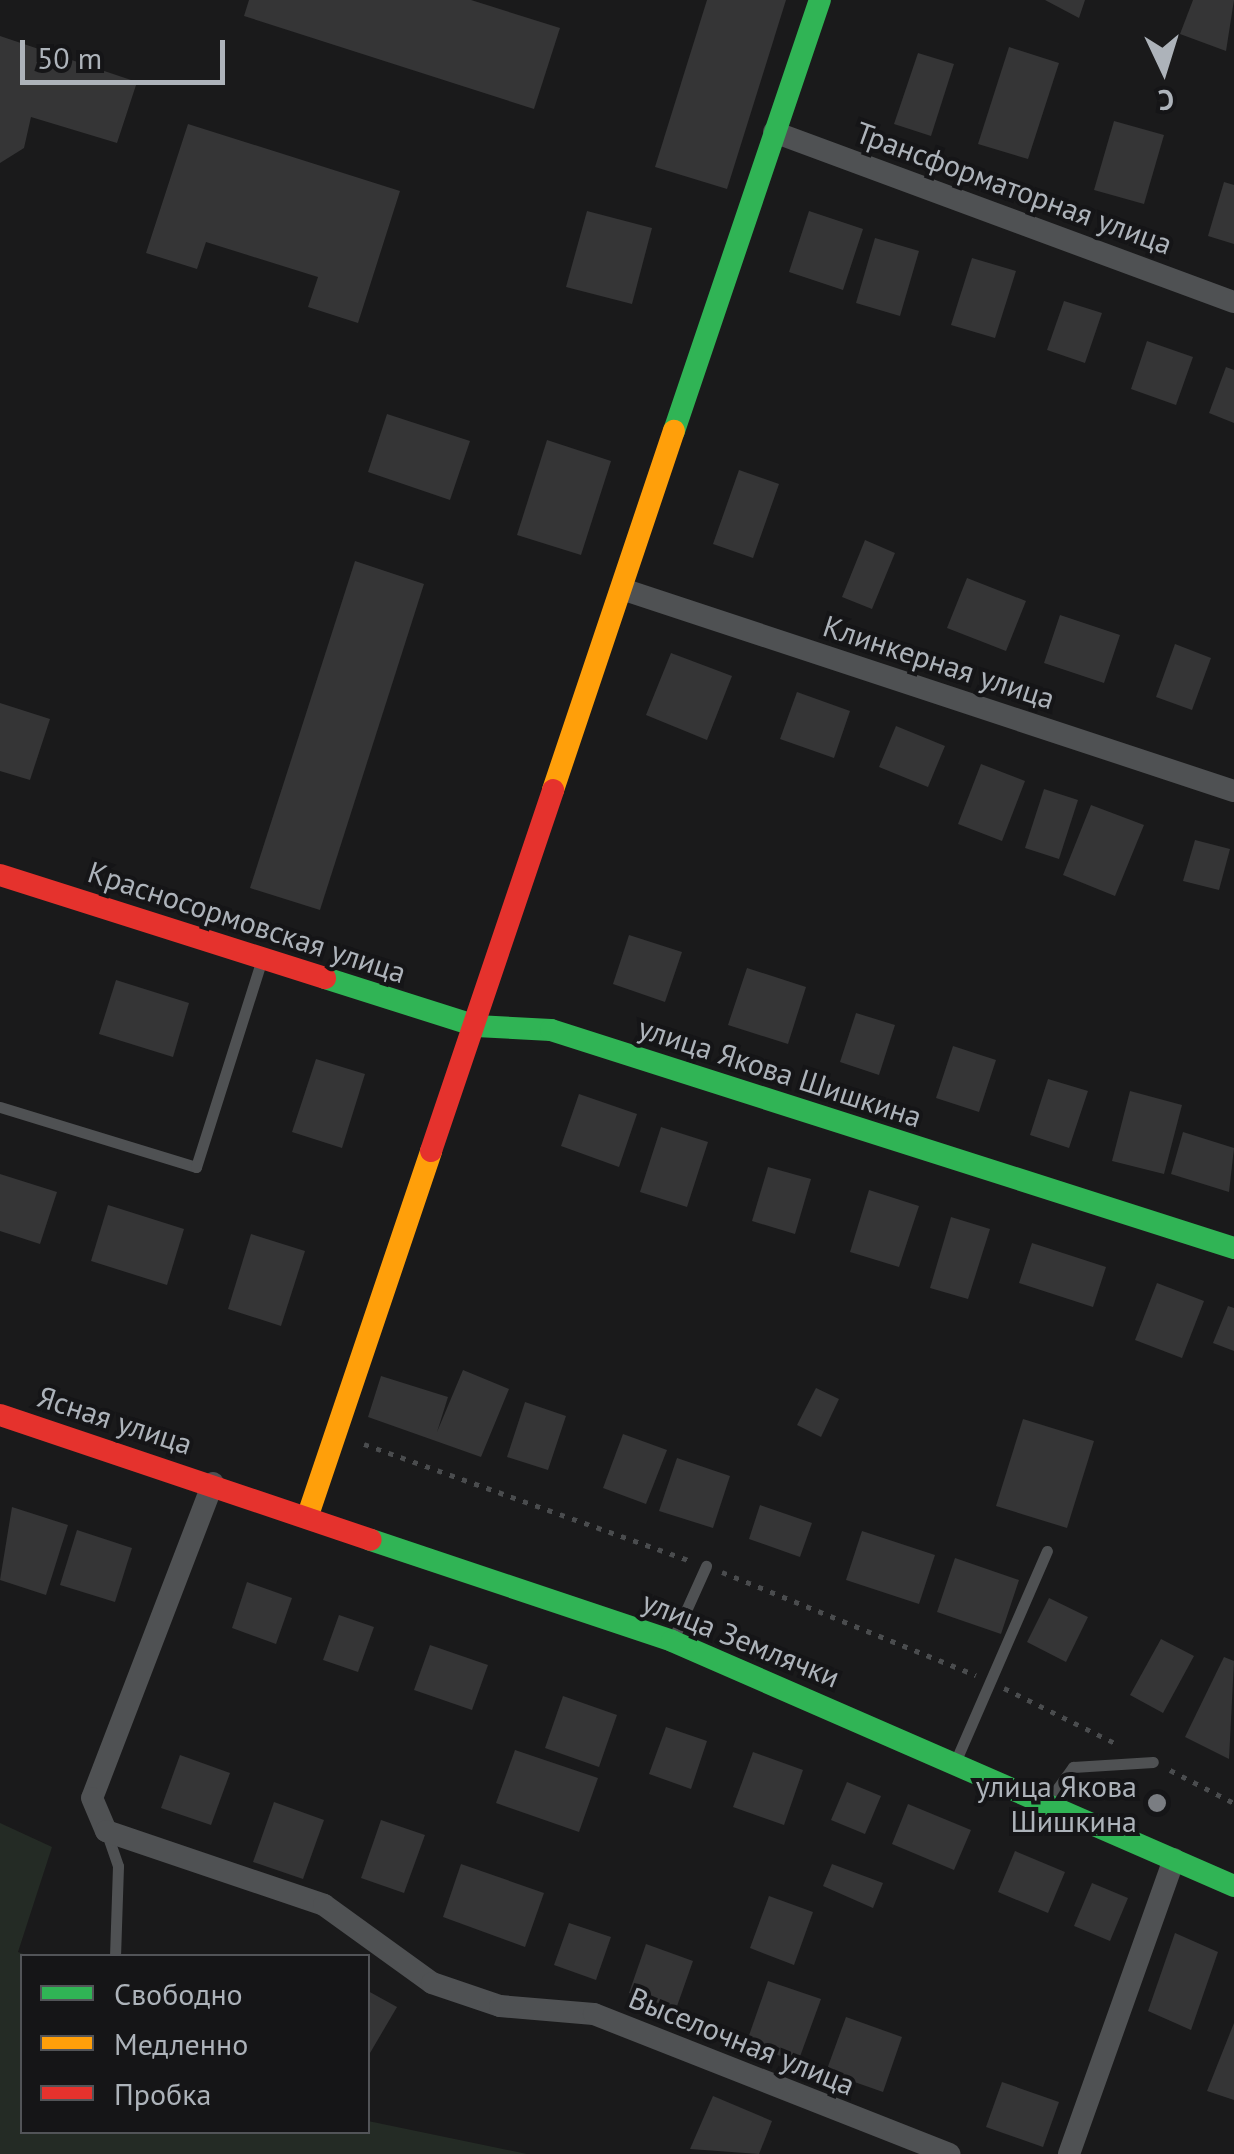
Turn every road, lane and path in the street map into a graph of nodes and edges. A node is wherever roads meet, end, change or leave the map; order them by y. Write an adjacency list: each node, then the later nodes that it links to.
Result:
1 (820, 0): 2 (street)
2 (774, 132): 3 (street, Трансформаторная улица); 4 (street)
3 (1234, 302)
4 (624, 590): 5 (street, Клинкерная улица); 8 (street)
5 (1234, 791)
6 (0, 875): 7 (street, Красносормовская улица)
7 (262, 958): 8 (street, Красносормовская улица); 9 (lane)
8 (476, 1026): 10 (street, улица Якова Шишкина); 12 (street)
9 (0, 1107)
10 (1234, 1248)
11 (0, 1415): 13 (street, Ясная улица)
12 (335, 1433): 14 (street); 16 (path)
13 (212, 1483): 14 (street, улица Землячки); 23 (street)
14 (308, 1514): 17 (street, улица Землячки)
15 (1047, 1550): 18 (lane)
16 (706, 1566): 17 (lane); 18 (path)
17 (672, 1640): 19 (street, улица Землячки)
18 (992, 1682): 19 (lane); 20 (path)
19 (956, 1760): 21 (street, улица Землячки)
20 (1152, 1762): 21 (lane); 22 (path)
21 (1048, 1801): 24 (street, улица Землячки)
22 (1234, 1803)
23 (106, 1831): 26 (lane); 27 (street, Выселочная улица)
24 (1174, 1860): 25 (street, улица Землячки); 28 (street)
25 (1234, 1886)
26 (115, 1954)
27 (949, 2154)
28 (1069, 2154)

